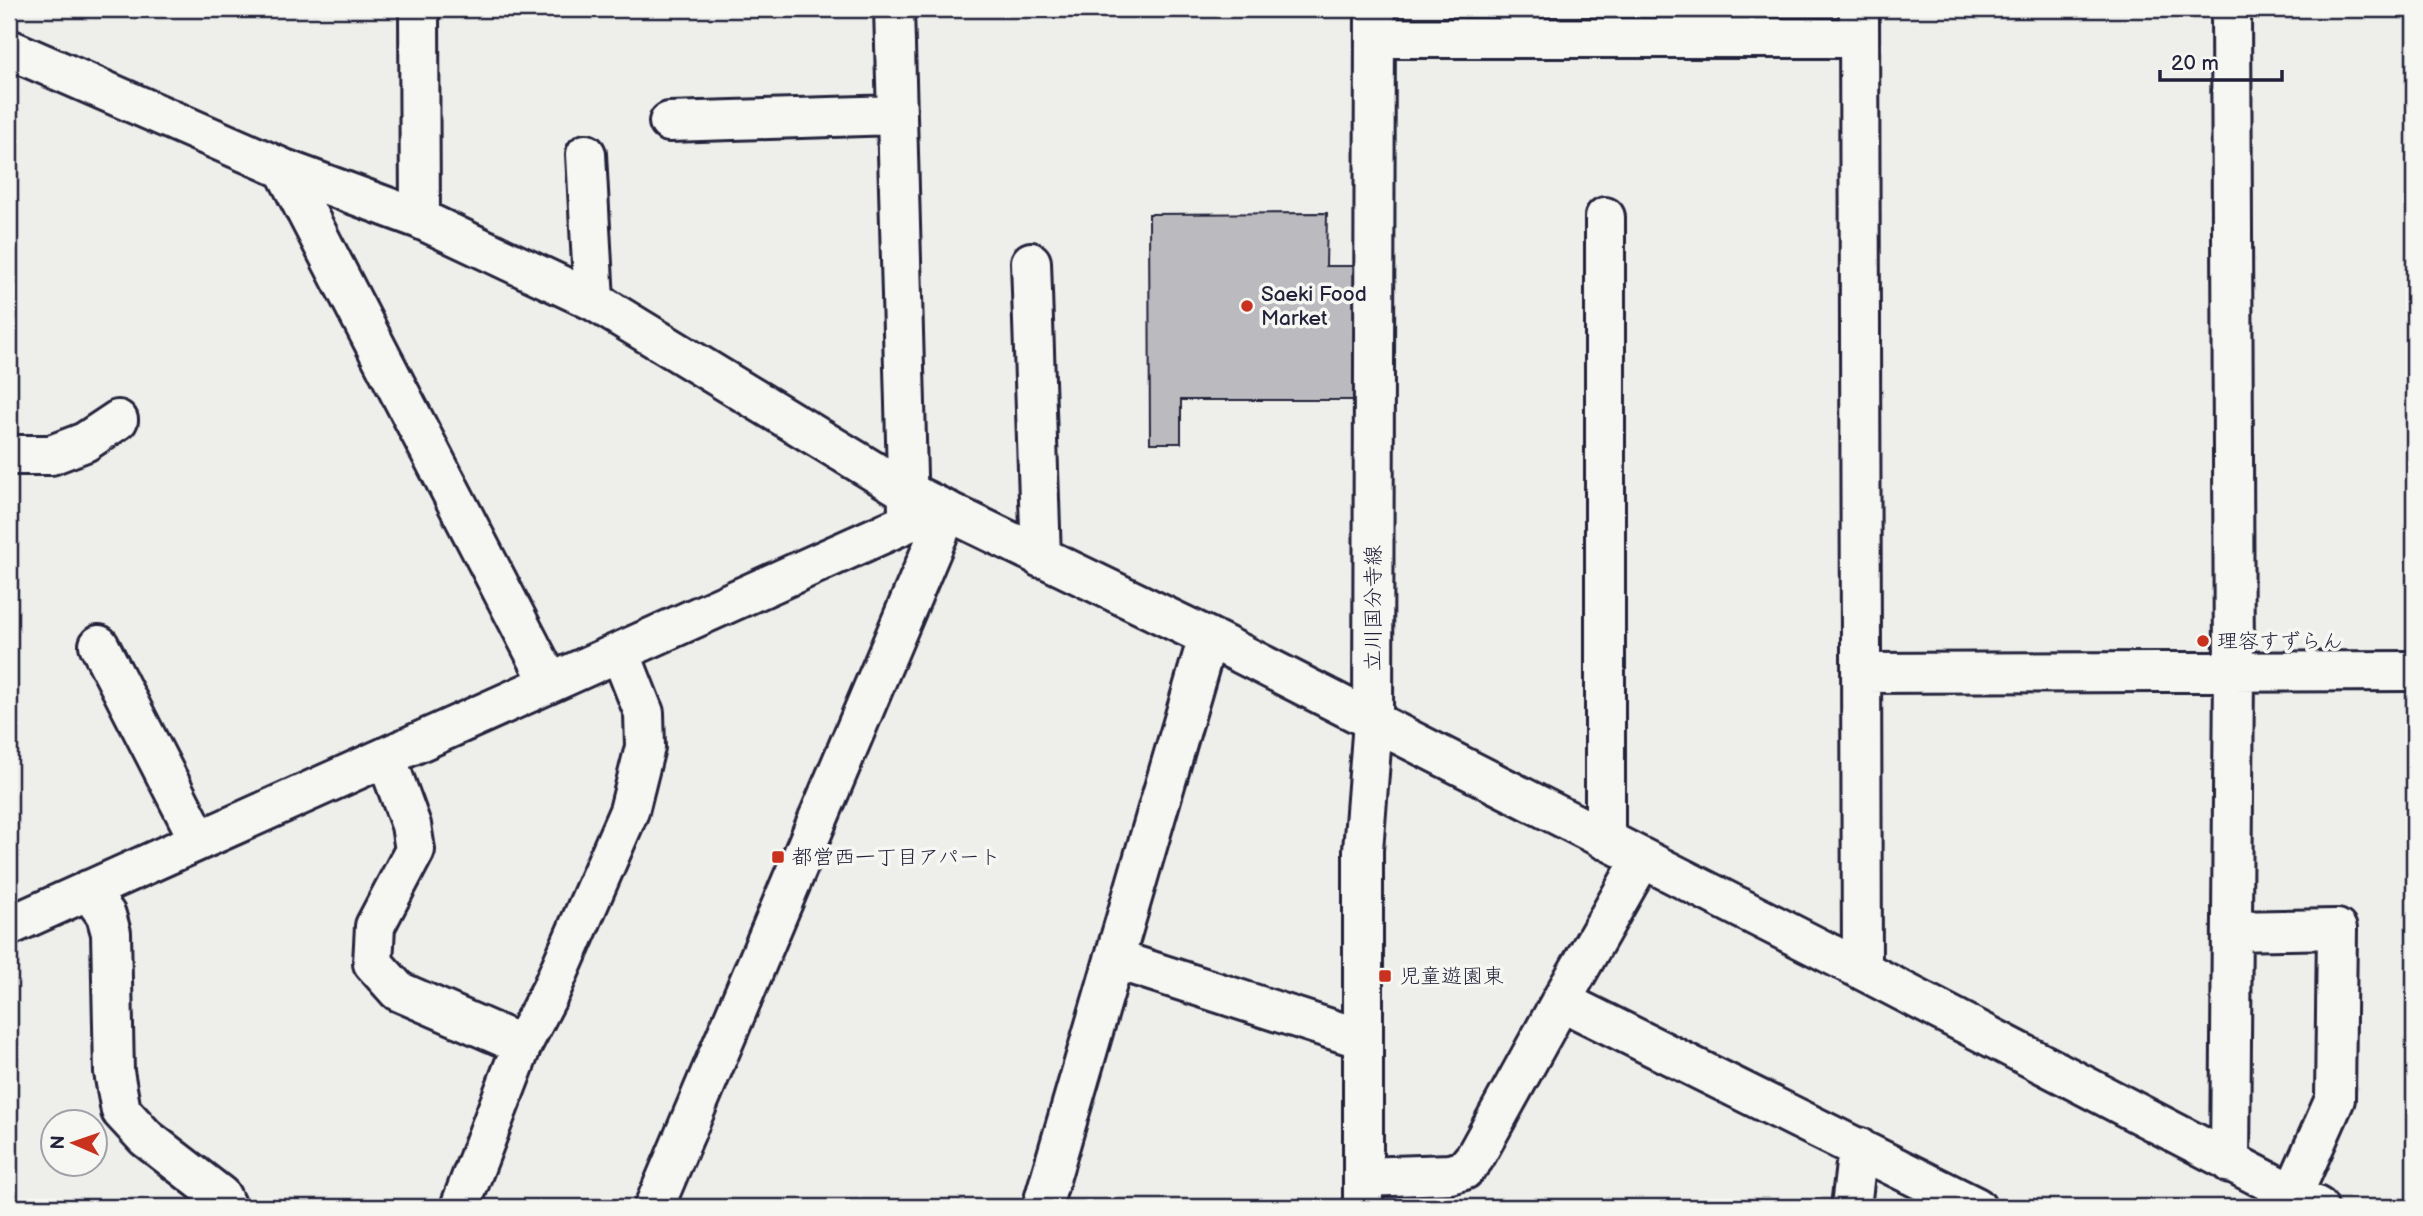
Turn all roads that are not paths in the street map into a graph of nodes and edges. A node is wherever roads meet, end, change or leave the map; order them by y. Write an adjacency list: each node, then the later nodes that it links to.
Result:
1 (419, 9): 12 (street)
2 (894, 9): 7 (street)
3 (2231, 9): 25 (street)
4 (1375, 23): 5 (street); 28 (street, 立川国分寺線)
5 (1859, 23): 26 (street)
6 (9, 49): 10 (street)
7 (895, 114): 8 (street); 17 (street)
8 (669, 122)
9 (586, 154): 14 (street)
10 (284, 169): 12 (street); 27 (street)
11 (1605, 217): 31 (street)
12 (420, 219): 14 (street)
13 (1031, 262): 19 (street)
14 (594, 301): 17 (street)
15 (118, 419): 16 (street)
16 (9, 455)
17 (908, 506): 18 (street); 20 (street); 23 (street)
18 (948, 511): 19 (street); 20 (street)
19 (1041, 558): 21 (street)
20 (920, 579): 47 (street)
21 (1208, 636): 28 (street); 36 (street)
22 (99, 645): 30 (street)
23 (620, 652): 27 (street); 40 (street)
24 (2414, 671): 25 (street)
25 (2234, 672): 26 (street); 35 (street)
26 (1862, 673): 37 (street)
27 (550, 683): 29 (street)
28 (1373, 722): 31 (street); 39 (street, 立川国分寺線)
29 (386, 757): 30 (street); 40 (street)
30 (199, 840): 33 (street)
31 (1605, 840): 32 (street)
32 (1642, 859): 37 (street); 38 (street)
33 (88, 890): 34 (street); 45 (street)
34 (9, 926)
35 (2232, 931): 42 (street); 44 (street)
36 (1114, 959): 39 (street); 48 (street)
37 (1862, 970): 42 (street)
38 (1561, 1000): 41 (street); 43 (street)
39 (1362, 1039): 43 (street, 立川国分寺線)
40 (522, 1045): 46 (street)
41 (1858, 1147): 49 (street); 50 (street)
42 (2230, 1163): 44 (street)
43 (1363, 1192)
44 (2305, 1201)
45 (226, 1207)
46 (460, 1207)
47 (654, 1207)
48 (1042, 1207)
49 (1851, 1207)
50 (1976, 1207)

